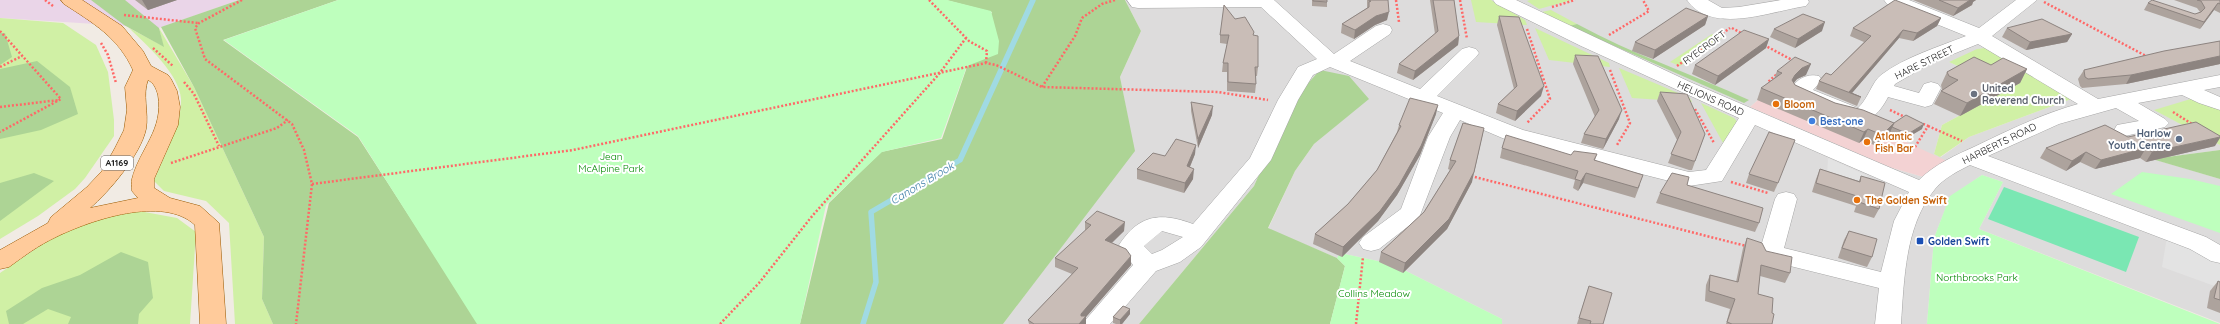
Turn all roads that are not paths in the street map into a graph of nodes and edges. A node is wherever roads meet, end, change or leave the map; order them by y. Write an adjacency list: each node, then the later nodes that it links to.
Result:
1 (1136, 0): 5 (street)
2 (1696, 0): 6 (street)
3 (1893, 0): 10 (street)
4 (2028, 0): 10 (street, HARE STREET)
5 (1264, 1): 12 (street)
6 (1800, 2)
7 (63, 3): 13 (main road)
8 (1511, 3): 24 (street, HELIONS ROAD)
9 (1383, 30): 12 (street)
10 (1980, 36): 20 (street, HARE STREET); 22 (street)
11 (1469, 53): 18 (street)
12 (1332, 61): 18 (street); 30 (street)
13 (143, 70): 29 (main road, A1169); 31 (main road, A1169)
14 (1812, 80): 20 (street)
15 (2220, 81): 17 (street, HARBERTS ROAD)
16 (1931, 88): 20 (street)
17 (2186, 88): 19 (street, HARBERTS ROAD); 21 (street)
18 (1423, 98): 23 (street)
19 (2120, 101): 22 (street, HARBERTS ROAD); 25 (street)
20 (1873, 102)
21 (2220, 104)
22 (2095, 106): 26 (street, HARBERTS ROAD)
23 (1455, 111): 24 (street); 32 (street)
24 (1750, 116): 27 (street, HELIONS ROAD)
25 (2125, 130)
26 (1969, 157): 27 (street, HARBERTS ROAD); 33 (street)
27 (1923, 190): 36 (street, HARBERTS ROAD)
28 (1786, 199): 36 (street)
29 (163, 204): 31 (main road); 37 (main road)
30 (1200, 230): 35 (street); 35 (street)
31 (47, 232): 34 (main road)
32 (1371, 243)
33 (2220, 255)
34 (0, 261)
35 (1147, 265): 38 (street)
36 (1892, 283): 39 (street, HARBERTS ROAD)
37 (213, 324)
38 (1095, 324)
39 (1888, 324)

